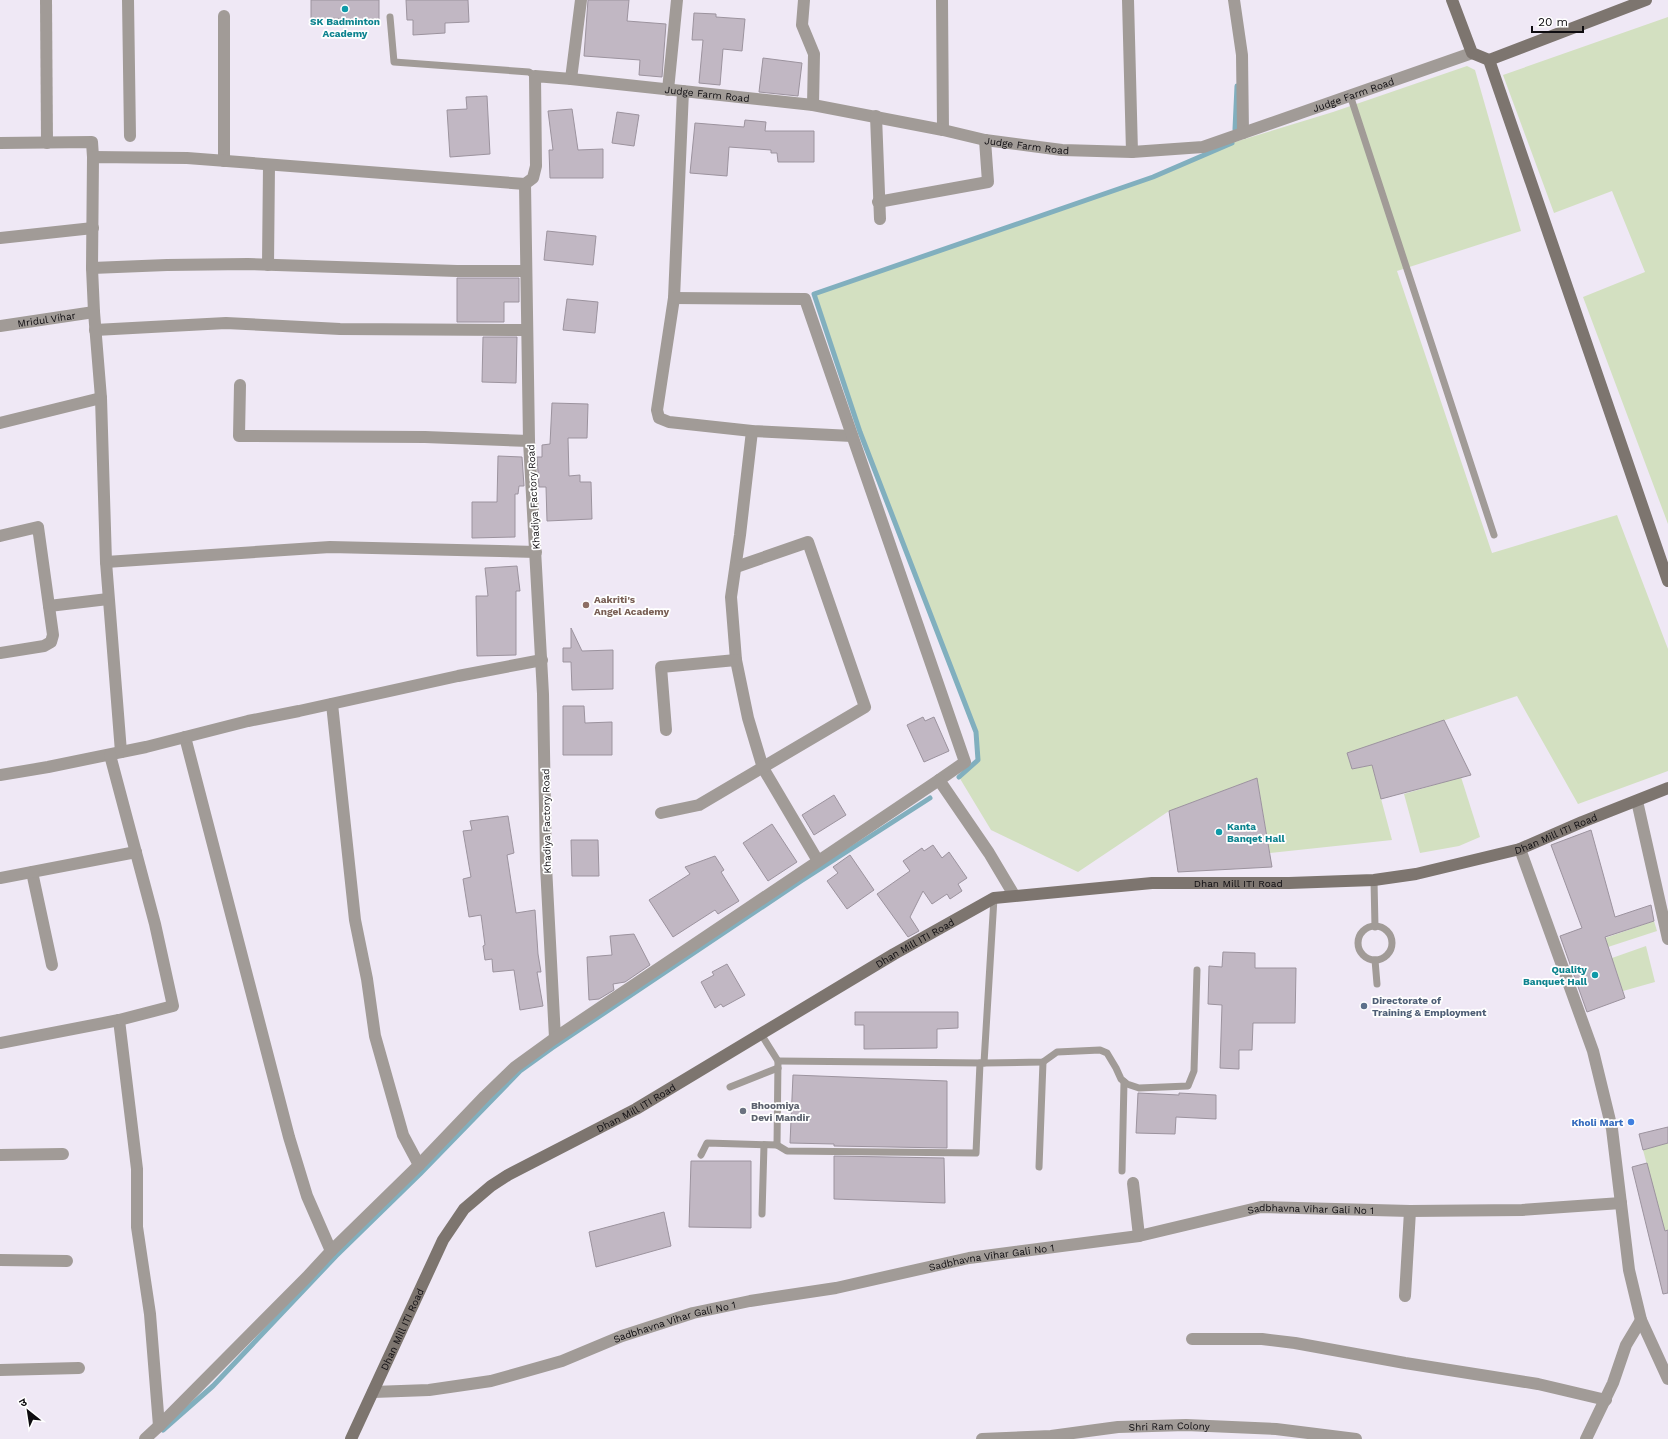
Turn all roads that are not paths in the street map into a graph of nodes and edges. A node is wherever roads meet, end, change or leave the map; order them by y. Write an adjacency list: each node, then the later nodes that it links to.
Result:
1 (46, 0): 27 (street)
2 (128, 0): 24 (street)
3 (581, 0): 16 (street)
4 (677, 0): 17 (street)
5 (804, 0): 20 (street)
6 (942, 0): 22 (street)
7 (1128, 0): 28 (street)
8 (1234, 0): 23 (street)
9 (1452, 0): 13 (street)
10 (1646, 0): 14 (street)
11 (224, 16): 30 (street)
12 (390, 18): 15 (lane)
13 (1472, 53): 14 (street); 19 (street, Judge Farm Road)
14 (1489, 60): 56 (street)
15 (536, 76): 16 (street); 32 (street)
16 (570, 79): 17 (street, Judge Farm Road)
17 (668, 90): 18 (street, Judge Farm Road)
18 (683, 91): 20 (street, Judge Farm Road); 40 (street)
19 (1350, 95): 23 (street, Judge Farm Road); 51 (lane)
20 (813, 105): 21 (street, Judge Farm Road)
21 (876, 116): 22 (street, Judge Farm Road); 33 (street)
22 (943, 130): 25 (street, Judge Farm Road)
23 (1243, 133): 28 (street, Judge Farm Road)
24 (130, 136)
25 (985, 140): 28 (street, Judge Farm Road); 33 (street)
26 (0, 143): 27 (street)
27 (47, 143): 29 (street)
28 (1132, 152)
29 (93, 157): 30 (street); 35 (street)
30 (224, 161): 31 (street)
31 (269, 165): 32 (street); 37 (street)
32 (525, 184): 39 (street, Khadiya Factory Road)
33 (878, 202): 34 (street)
34 (880, 219)
35 (92, 228): 36 (street); 38 (street)
36 (0, 238)
37 (268, 265): 38 (street); 39 (street)
38 (92, 268): 41 (street)
39 (526, 271): 44 (street, Khadiya Factory Road)
40 (674, 298): 48 (street); 49 (street)
41 (94, 312): 42 (street, Mridul Vihar); 43 (street)
42 (0, 326)
43 (96, 330): 44 (street); 46 (street)
44 (527, 330): 50 (street, Khadiya Factory Road)
45 (240, 385): 50 (street)
46 (101, 398): 47 (street); 54 (street)
47 (0, 423)
48 (752, 431): 49 (street); 55 (street)
49 (852, 436): 68 (street)
50 (529, 441): 53 (street, Khadiya Factory Road)
51 (1494, 534)
52 (0, 536): 58 (street)
53 (536, 552): 54 (street); 60 (street, Khadiya Factory Road)
54 (106, 562): 57 (street)
55 (736, 567): 61 (street); 66 (street)
56 (1668, 582)
57 (108, 599): 58 (street); 65 (street)
58 (49, 606): 59 (street)
59 (0, 653)
60 (542, 660): 62 (street); 88 (street, Khadiya Factory Road)
61 (736, 660): 63 (street); 66 (street)
62 (332, 704): 64 (street); 100 (street)
63 (666, 730)
64 (185, 737): 65 (street); 108 (street)
65 (115, 754): 67 (street); 73 (street)
66 (763, 768): 71 (street); 74 (street)
67 (0, 775)
68 (939, 780): 74 (street); 78 (street)
69 (1668, 788): 70 (street, Dhan Mill ITI Road)
70 (1637, 801): 72 (street, Dhan Mill ITI Road); 81 (street)
71 (661, 813)
72 (1520, 849): 77 (street, Dhan Mill ITI Road); 104 (street)
73 (136, 852): 75 (street); 86 (street)
74 (818, 861): 88 (street)
75 (32, 872): 76 (street); 83 (street)
76 (0, 878)
77 (1374, 880): 78 (street, Dhan Mill ITI Road); 80 (lane)
78 (1014, 895): 79 (street, Dhan Mill ITI Road)
79 (994, 898): 87 (street, Dhan Mill ITI Road); 91 (lane)
80 (1375, 927): 82 (lane); 82 (lane)
81 (1668, 939)
82 (1375, 960): 85 (lane)
83 (52, 965)
84 (1197, 970): 93 (lane)
85 (1377, 984)
86 (119, 1020): 89 (street); 119 (street)
87 (761, 1034): 92 (lane); 117 (street, Dhan Mill ITI Road)
88 (555, 1038): 100 (street)
89 (0, 1043)
90 (1043, 1062): 91 (lane); 93 (lane); 101 (lane)
91 (982, 1063): 92 (lane); 96 (lane)
92 (778, 1064): 94 (lane); 96 (lane)
93 (1124, 1082): 102 (lane)
94 (730, 1087)
95 (764, 1145): 96 (lane); 99 (lane); 106 (lane)
96 (777, 1145)
97 (63, 1154): 98 (street)
98 (0, 1155)
99 (701, 1155)
100 (420, 1165): 108 (street)
101 (1039, 1167)
102 (1122, 1171)
103 (1133, 1182): 107 (street)
104 (1621, 1203): 105 (street, Sadbhavna Vihar Gali No 1); 112 (street)
105 (1410, 1212): 107 (street, Sadbhavna Vihar Gali No 1); 111 (street)
106 (762, 1214)
107 (1139, 1236): 117 (street, Sadbhavna Vihar Gali No 1)
108 (331, 1251): 119 (street)
109 (0, 1260): 110 (street)
110 (67, 1260)
111 (1405, 1296)
112 (1641, 1320): 116 (street); 118 (street)
113 (1192, 1339): 118 (street)
114 (79, 1368): 115 (street)
115 (0, 1370)
116 (1668, 1377)
117 (373, 1392): 121 (street, Dhan Mill ITI Road)
118 (1606, 1400): 124 (street)
119 (159, 1426): 120 (street)
120 (145, 1439)
121 (351, 1439)
122 (982, 1439): 123 (street, Shri Ram Colony)
123 (1356, 1439)
124 (1586, 1439)

